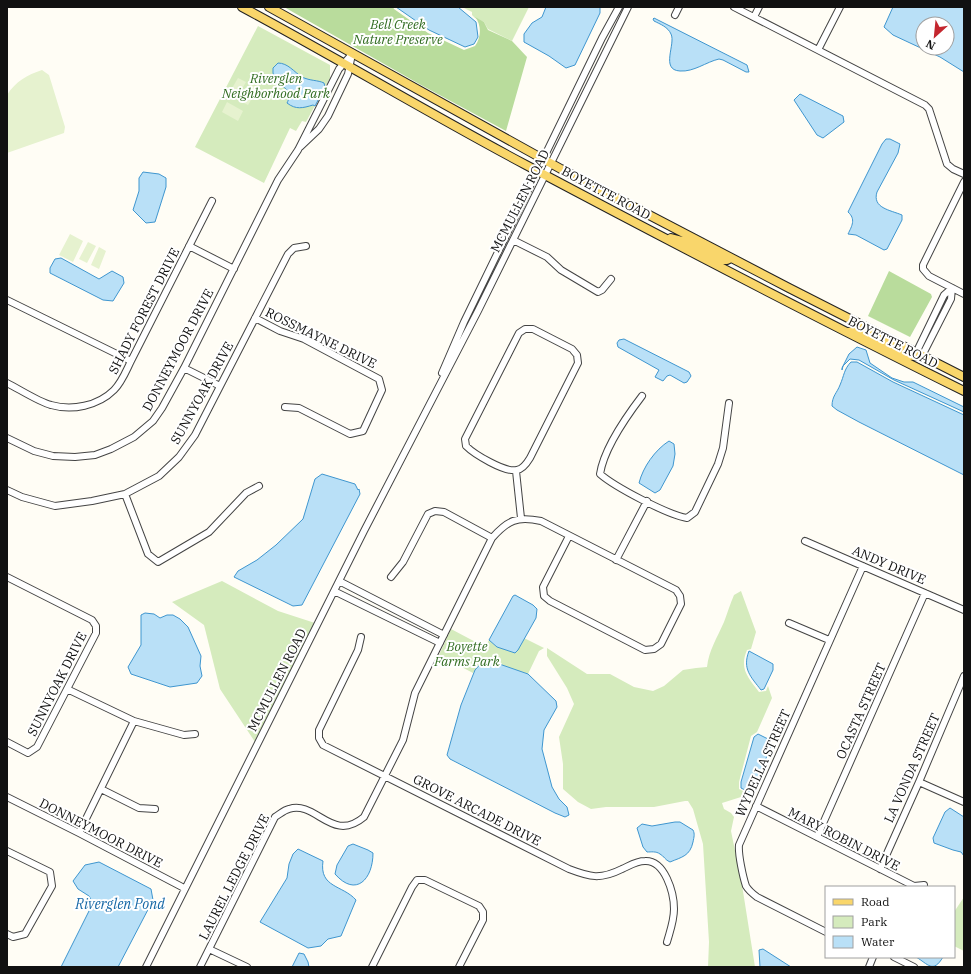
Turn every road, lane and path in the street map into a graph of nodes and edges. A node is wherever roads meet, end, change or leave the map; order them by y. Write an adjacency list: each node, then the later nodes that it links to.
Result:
1 (242, 7): 13 (main road, BOYETTE ROAD)
2 (269, 7): 12 (main road, BOYETTE ROAD)
3 (619, 7): 15 (street, MCMULLEN ROAD)
4 (628, 7): 15 (street, MCMULLEN ROAD)
5 (679, 7): 9 (street)
6 (734, 7): 10 (street)
7 (759, 7): 10 (street)
8 (840, 7): 11 (street)
9 (675, 15)
10 (754, 17): 11 (street)
11 (818, 50): 17 (street)
12 (353, 52): 13 (street, DONNEYMOOR DRIVE); 15 (main road, BOYETTE ROAD)
13 (347, 64): 14 (street, DONNEYMOOR DRIVE); 14 (street, DONNEYMOOR DRIVE); 16 (main road, BOYETTE ROAD)
14 (298, 150): 25 (street, DONNEYMOOR DRIVE)
15 (547, 162): 16 (street, MCMULLEN ROAD); 24 (main road, BOYETTE ROAD)
16 (542, 173): 20 (main road, BOYETTE ROAD); 21 (street, MCMULLEN ROAD); 33 (street, MCMULLEN ROAD)
17 (964, 174)
18 (964, 182): 28 (street)
19 (212, 201): 22 (street, SHADY FOREST DRIVE)
20 (664, 238): 24 (main road); 26 (main road, BOYETTE ROAD)
21 (513, 240): 27 (street); 33 (street, MCMULLEN ROAD)
22 (189, 246): 25 (street); 35 (street, SHADY FOREST DRIVE)
23 (306, 246): 31 (street, SUNNYOAK DRIVE)
24 (731, 258): 26 (main road); 34 (main road, BOYETTE ROAD)
25 (234, 269): 36 (street, DONNEYMOOR DRIVE)
26 (740, 278): 32 (main road, BOYETTE ROAD)
27 (611, 279)
28 (952, 288): 29 (street); 34 (street)
29 (964, 294)
30 (7, 300): 35 (street)
31 (255, 318): 39 (street, SUNNYOAK DRIVE); 43 (street, ROSSMAYNE DRIVE)
32 (846, 332): 34 (main road); 40 (main road, BOYETTE ROAD)
33 (454, 351): 58 (street, MCMULLEN ROAD)
34 (919, 355): 37 (main road, BOYETTE ROAD)
35 (131, 361): 38 (street, SHADY FOREST DRIVE)
36 (184, 368): 39 (street); 44 (street, DONNEYMOOR DRIVE)
37 (964, 377)
38 (7, 383)
39 (220, 386): 48 (street, SUNNYOAK DRIVE)
40 (964, 391)
41 (642, 396): 49 (street)
42 (729, 402): 49 (street)
43 (285, 407)
44 (7, 438)
45 (516, 470): 45 (street); 50 (street)
46 (259, 486): 48 (street)
47 (7, 490): 48 (street, SUNNYOAK DRIVE)
48 (125, 494)
49 (647, 501): 54 (street)
50 (521, 518): 51 (street); 52 (street, LAUREL LEDGE DRIVE)
51 (568, 536): 54 (street); 54 (street)
52 (492, 538): 57 (street); 63 (street, LAUREL LEDGE DRIVE)
53 (805, 540): 55 (street, ANDY DRIVE)
54 (616, 560)
55 (863, 566): 60 (street, ANDY DRIVE); 65 (street, WYDELLA STREET)
56 (7, 577): 68 (street, SUNNYOAK DRIVE)
57 (390, 577)
58 (339, 581): 59 (street, MCMULLEN ROAD); 63 (street)
59 (334, 590): 66 (street); 84 (street, MCMULLEN ROAD)
60 (925, 593): 61 (street, ANDY DRIVE); 80 (street, OCASTA STREET)
61 (964, 610)
62 (789, 622): 65 (street)
63 (444, 634): 66 (street, LAUREL LEDGE DRIVE)
64 (361, 637): 72 (street, GROVE ARCADE DRIVE)
65 (829, 640): 77 (street, WYDELLA STREET)
66 (440, 643): 72 (street, LAUREL LEDGE DRIVE)
67 (964, 676): 73 (street, LA VONDA STREET)
68 (67, 689): 69 (street); 71 (street, SUNNYOAK DRIVE)
69 (134, 722): 70 (street); 74 (street)
70 (195, 734)
71 (7, 742)
72 (385, 776): 87 (street, GROVE ARCADE DRIVE); 88 (street, LAUREL LEDGE DRIVE)
73 (919, 782): 76 (street); 82 (street, LA VONDA STREET)
74 (101, 789): 78 (street); 79 (street)
75 (7, 797): 79 (street, DONNEYMOOR DRIVE)
76 (964, 802)
77 (756, 806): 80 (street, MARY ROBIN DRIVE); 85 (street, WYDELLA STREET)
78 (155, 809)
79 (78, 833): 84 (street, DONNEYMOOR DRIVE)
80 (817, 837): 82 (street, MARY ROBIN DRIVE)
81 (7, 850): 86 (street)
82 (880, 869): 83 (street, MARY ROBIN DRIVE)
83 (924, 885)
84 (184, 888): 90 (street, MCMULLEN ROAD)
85 (825, 932)
86 (7, 934)
87 (667, 942)
88 (209, 948): 91 (street, LAUREL LEDGE DRIVE); 92 (street)
89 (896, 958): 95 (street)
90 (146, 967)
91 (200, 967)
92 (247, 967)
93 (372, 967): 94 (street)
94 (459, 967)
95 (914, 967)

